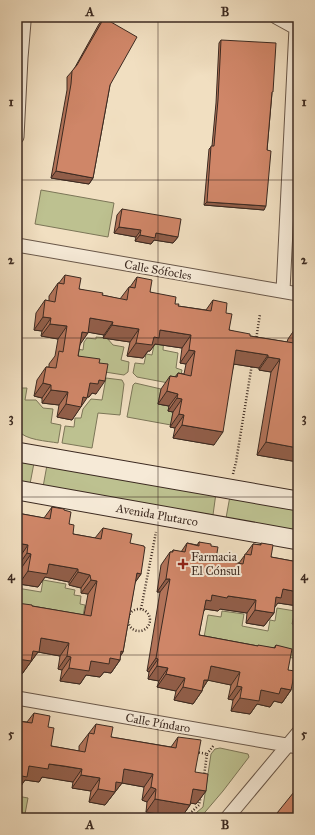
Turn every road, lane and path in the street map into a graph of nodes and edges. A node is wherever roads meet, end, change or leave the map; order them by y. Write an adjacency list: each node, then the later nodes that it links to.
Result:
1 (276, 17): 3 (street)
2 (25, 22): 4 (street)
3 (297, 28): 6 (street)
4 (17, 137)
5 (17, 245): 6 (street, Calle Sófocles)
6 (283, 291): 7 (street, Calle Sófocles)
7 (298, 294)
8 (260, 314): 9 (path)
9 (255, 345)
10 (252, 360): 12 (path)
11 (17, 452): 14 (main road)
12 (234, 472)
13 (17, 490): 15 (main road, Avenida Plutarco)
14 (298, 501)
15 (159, 516): 16 (main road, Avenida Plutarco); 17 (path)
16 (298, 540)
17 (141, 609): 17 (path)
18 (17, 698): 20 (street, Calle Píndaro)
19 (298, 733): 20 (street)
20 (293, 746): 25 (street)
21 (192, 751): 22 (path)
22 (203, 783)
23 (201, 791): 24 (path)
24 (185, 818)
25 (227, 818)

